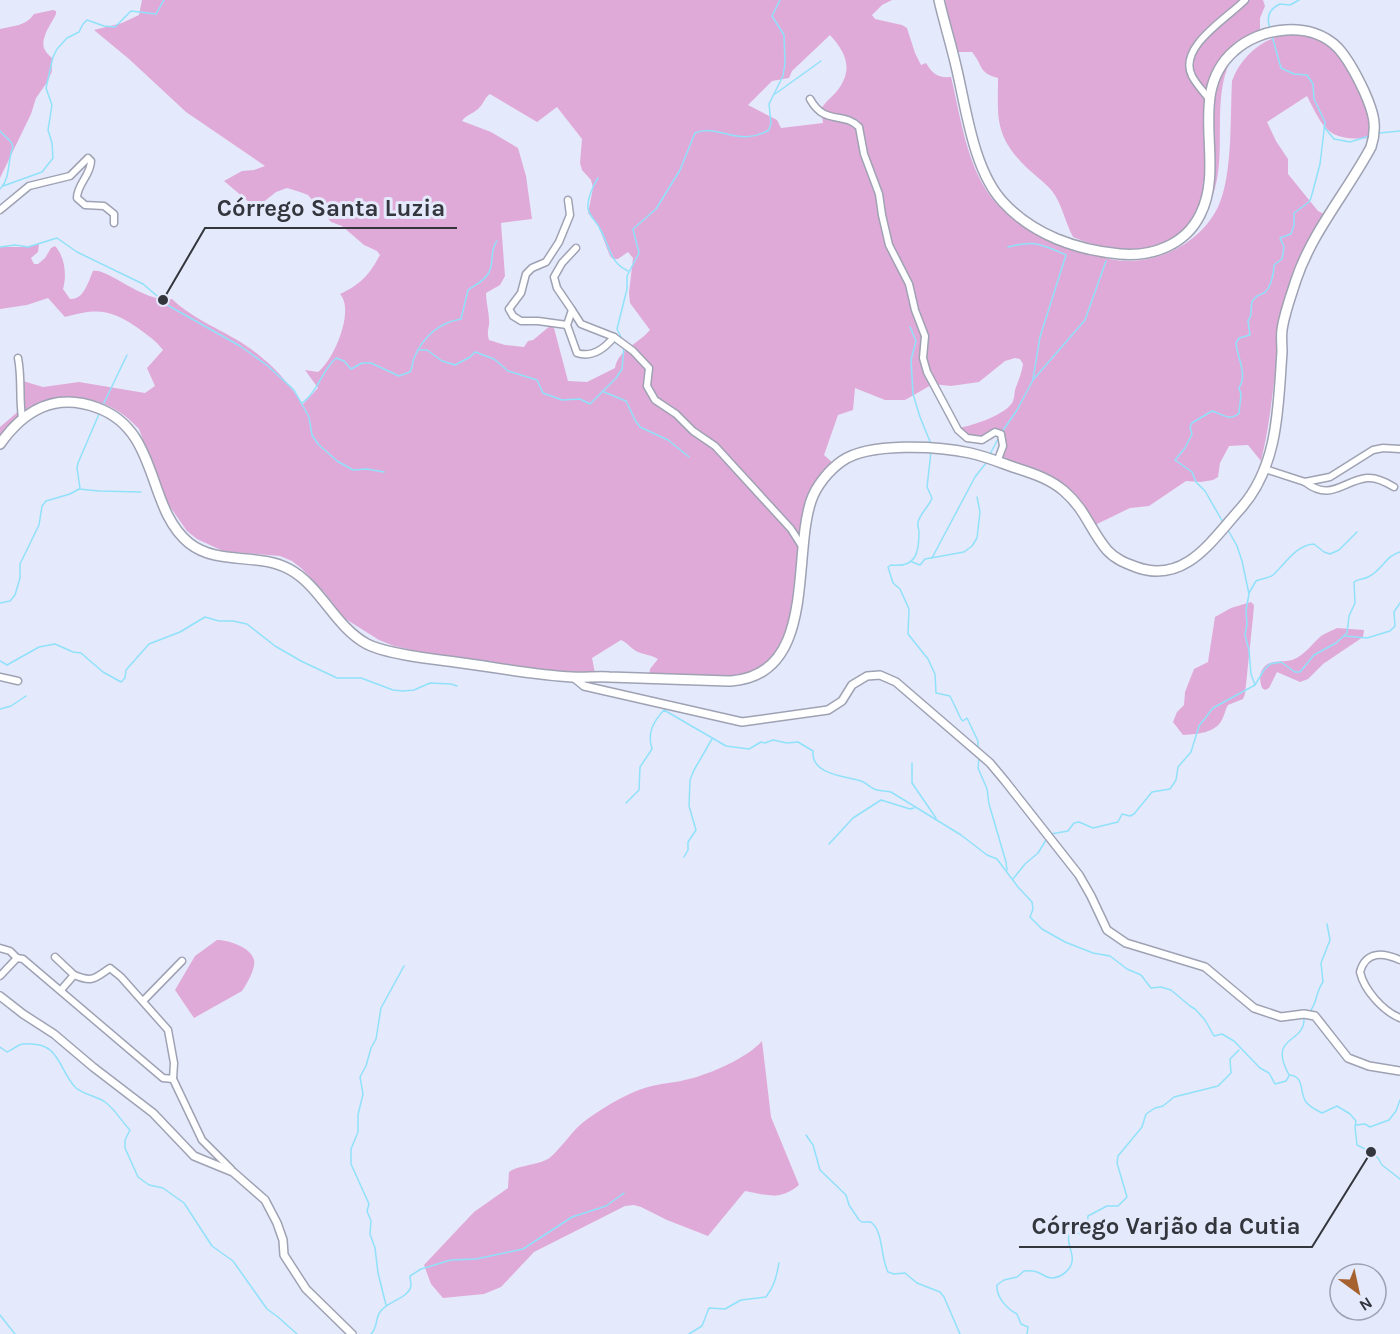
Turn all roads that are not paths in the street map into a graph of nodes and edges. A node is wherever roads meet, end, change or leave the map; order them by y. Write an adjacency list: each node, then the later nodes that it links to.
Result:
1 (939, 0): 4 (highway)
2 (1245, 0): 4 (street)
3 (810, 99): 16 (street)
4 (1209, 99): 17 (highway)
5 (568, 200): 10 (street)
6 (0, 210): 7 (street)
7 (114, 224)
8 (576, 248): 9 (street)
9 (572, 310): 10 (street); 11 (street)
10 (567, 325): 11 (street)
11 (614, 336): 20 (street)
12 (18, 358): 13 (street)
13 (22, 418): 14 (highway); 22 (highway)
14 (0, 444)
15 (1400, 449): 18 (street)
16 (997, 462): 17 (highway); 20 (highway)
17 (1265, 469): 18 (street)
18 (1305, 482): 19 (street)
19 (1394, 487)
20 (803, 548): 22 (highway)
21 (0, 677): 23 (street)
22 (573, 677): 35 (street)
23 (18, 681)
24 (0, 948): 26 (street)
25 (55, 957): 29 (street)
26 (17, 958): 30 (street); 31 (street)
27 (1400, 960): 34 (street)
28 (182, 961): 33 (street)
29 (74, 975): 31 (street); 33 (street)
30 (0, 976)
31 (61, 990): 36 (street)
32 (0, 996): 37 (street)
33 (143, 1001): 36 (street)
34 (1400, 1018)
35 (1400, 1071)
36 (173, 1079): 37 (street)
37 (233, 1172): 38 (street)
38 (352, 1334)

